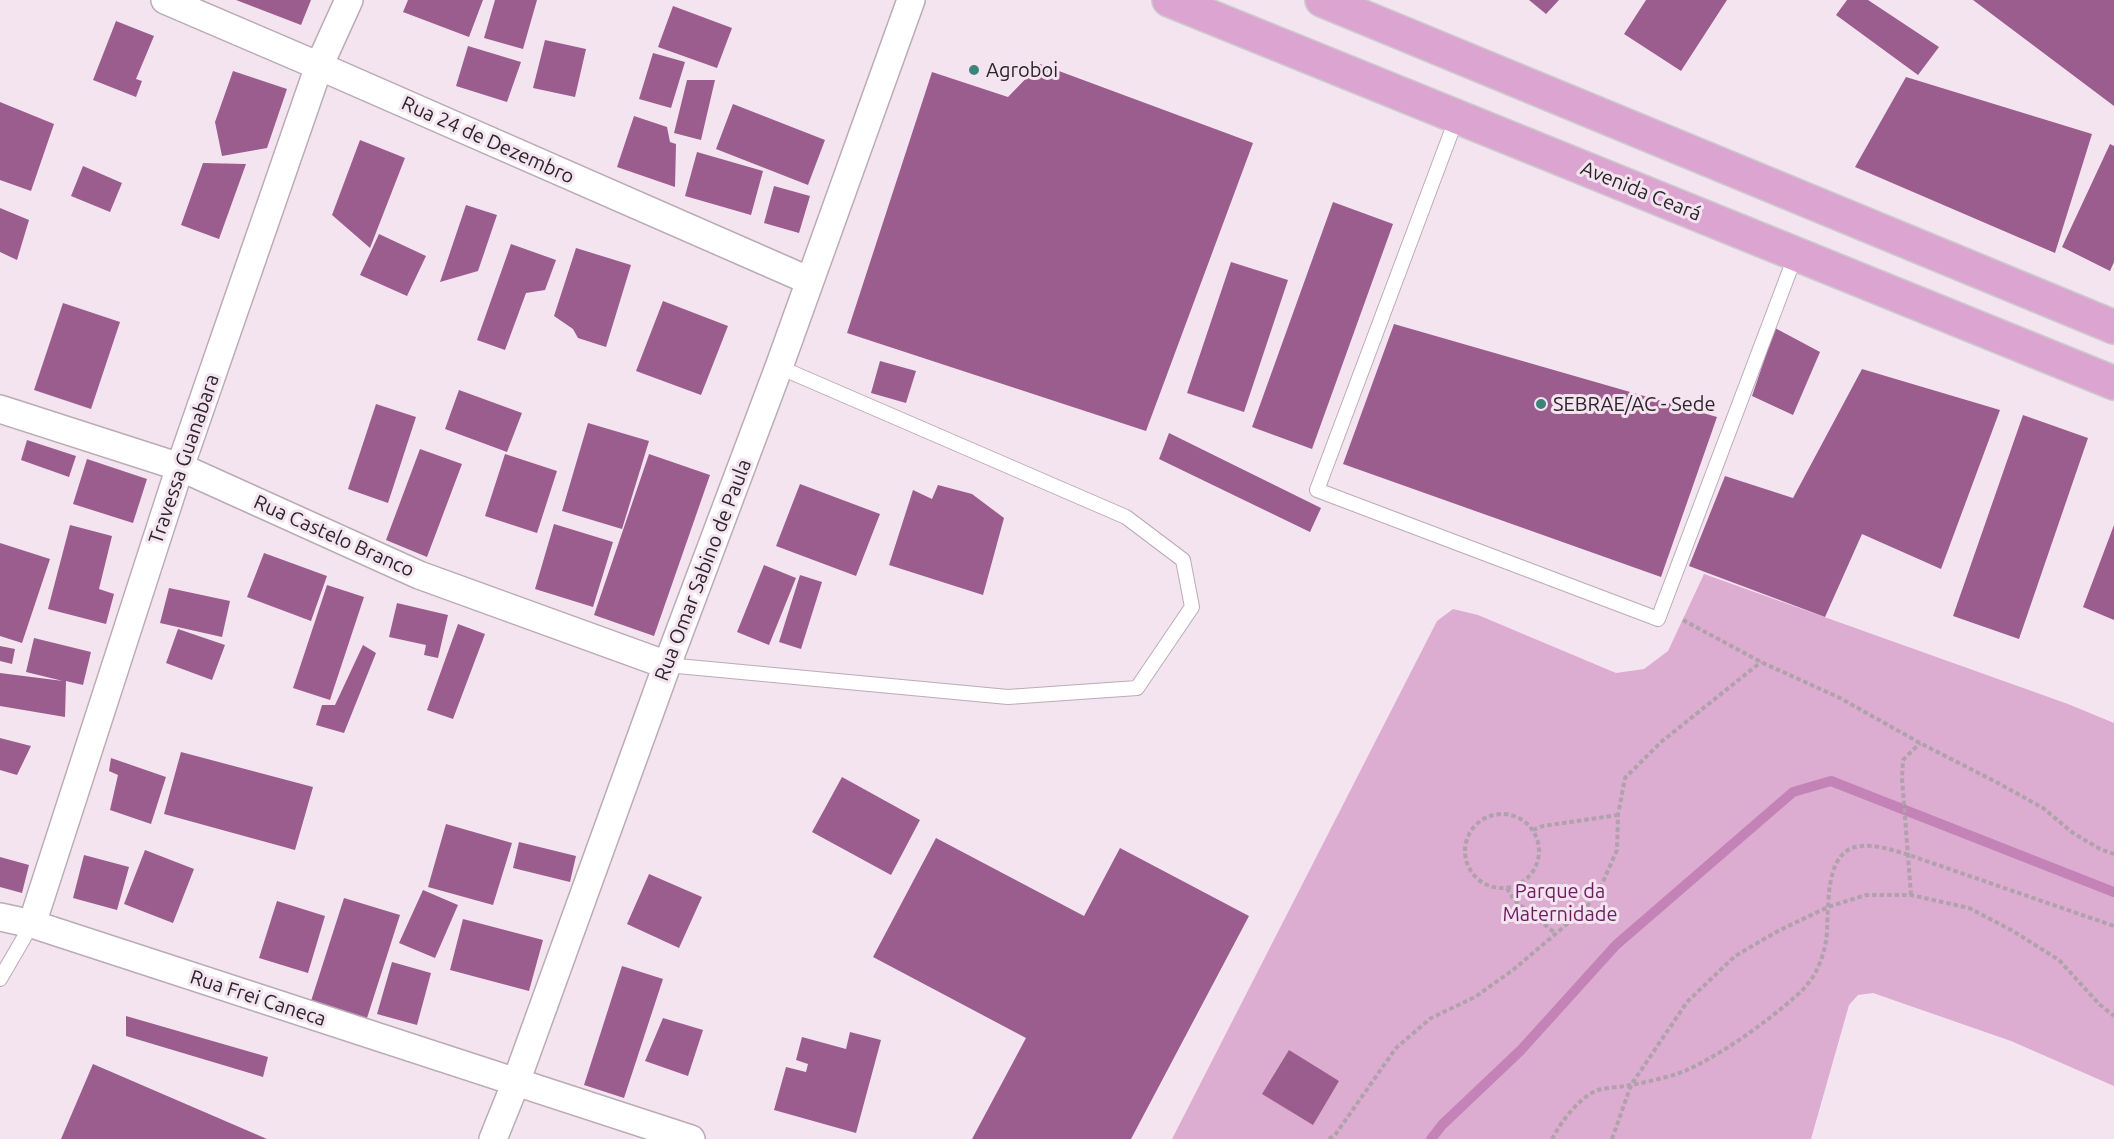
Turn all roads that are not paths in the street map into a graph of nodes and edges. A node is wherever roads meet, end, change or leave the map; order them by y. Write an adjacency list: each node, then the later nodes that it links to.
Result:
1 (165, 0): 6 (street, Rua 24 de Dezembro)
2 (350, 0): 6 (street, Travessa Guanabara)
3 (911, 0): 9 (street, Rua Omar Sabino de Paula)
4 (1169, 0): 7 (main road, Avenida Ceará)
5 (1322, 0): 10 (main road)
6 (319, 66): 9 (street, Rua 24 de Dezembro); 14 (street, Travessa Guanabara)
7 (1457, 117): 8 (main road, Avenida Ceará); 8 (lane)
8 (1796, 254): 12 (main road, Avenida Ceará)
9 (810, 281): 11 (street, Rua Omar Sabino de Paula)
10 (2114, 327)
11 (779, 367): 15 (street, Rua Omar Sabino de Paula); 15 (lane)
12 (2114, 383)
13 (0, 409): 14 (street, Rua Castelo Branco)
14 (180, 467): 15 (street, Rua Castelo Branco); 17 (street, Travessa Guanabara)
15 (667, 665): 19 (street, Rua Omar Sabino de Paula)
16 (0, 916): 17 (street, Rua Frei Caneca)
17 (32, 924): 18 (lane); 19 (street, Rua Frei Caneca)
18 (0, 980)
19 (516, 1082): 20 (street, Rua Omar Sabino de Paula); 21 (street, Rua Frei Caneca)
20 (493, 1139)
21 (691, 1139)

